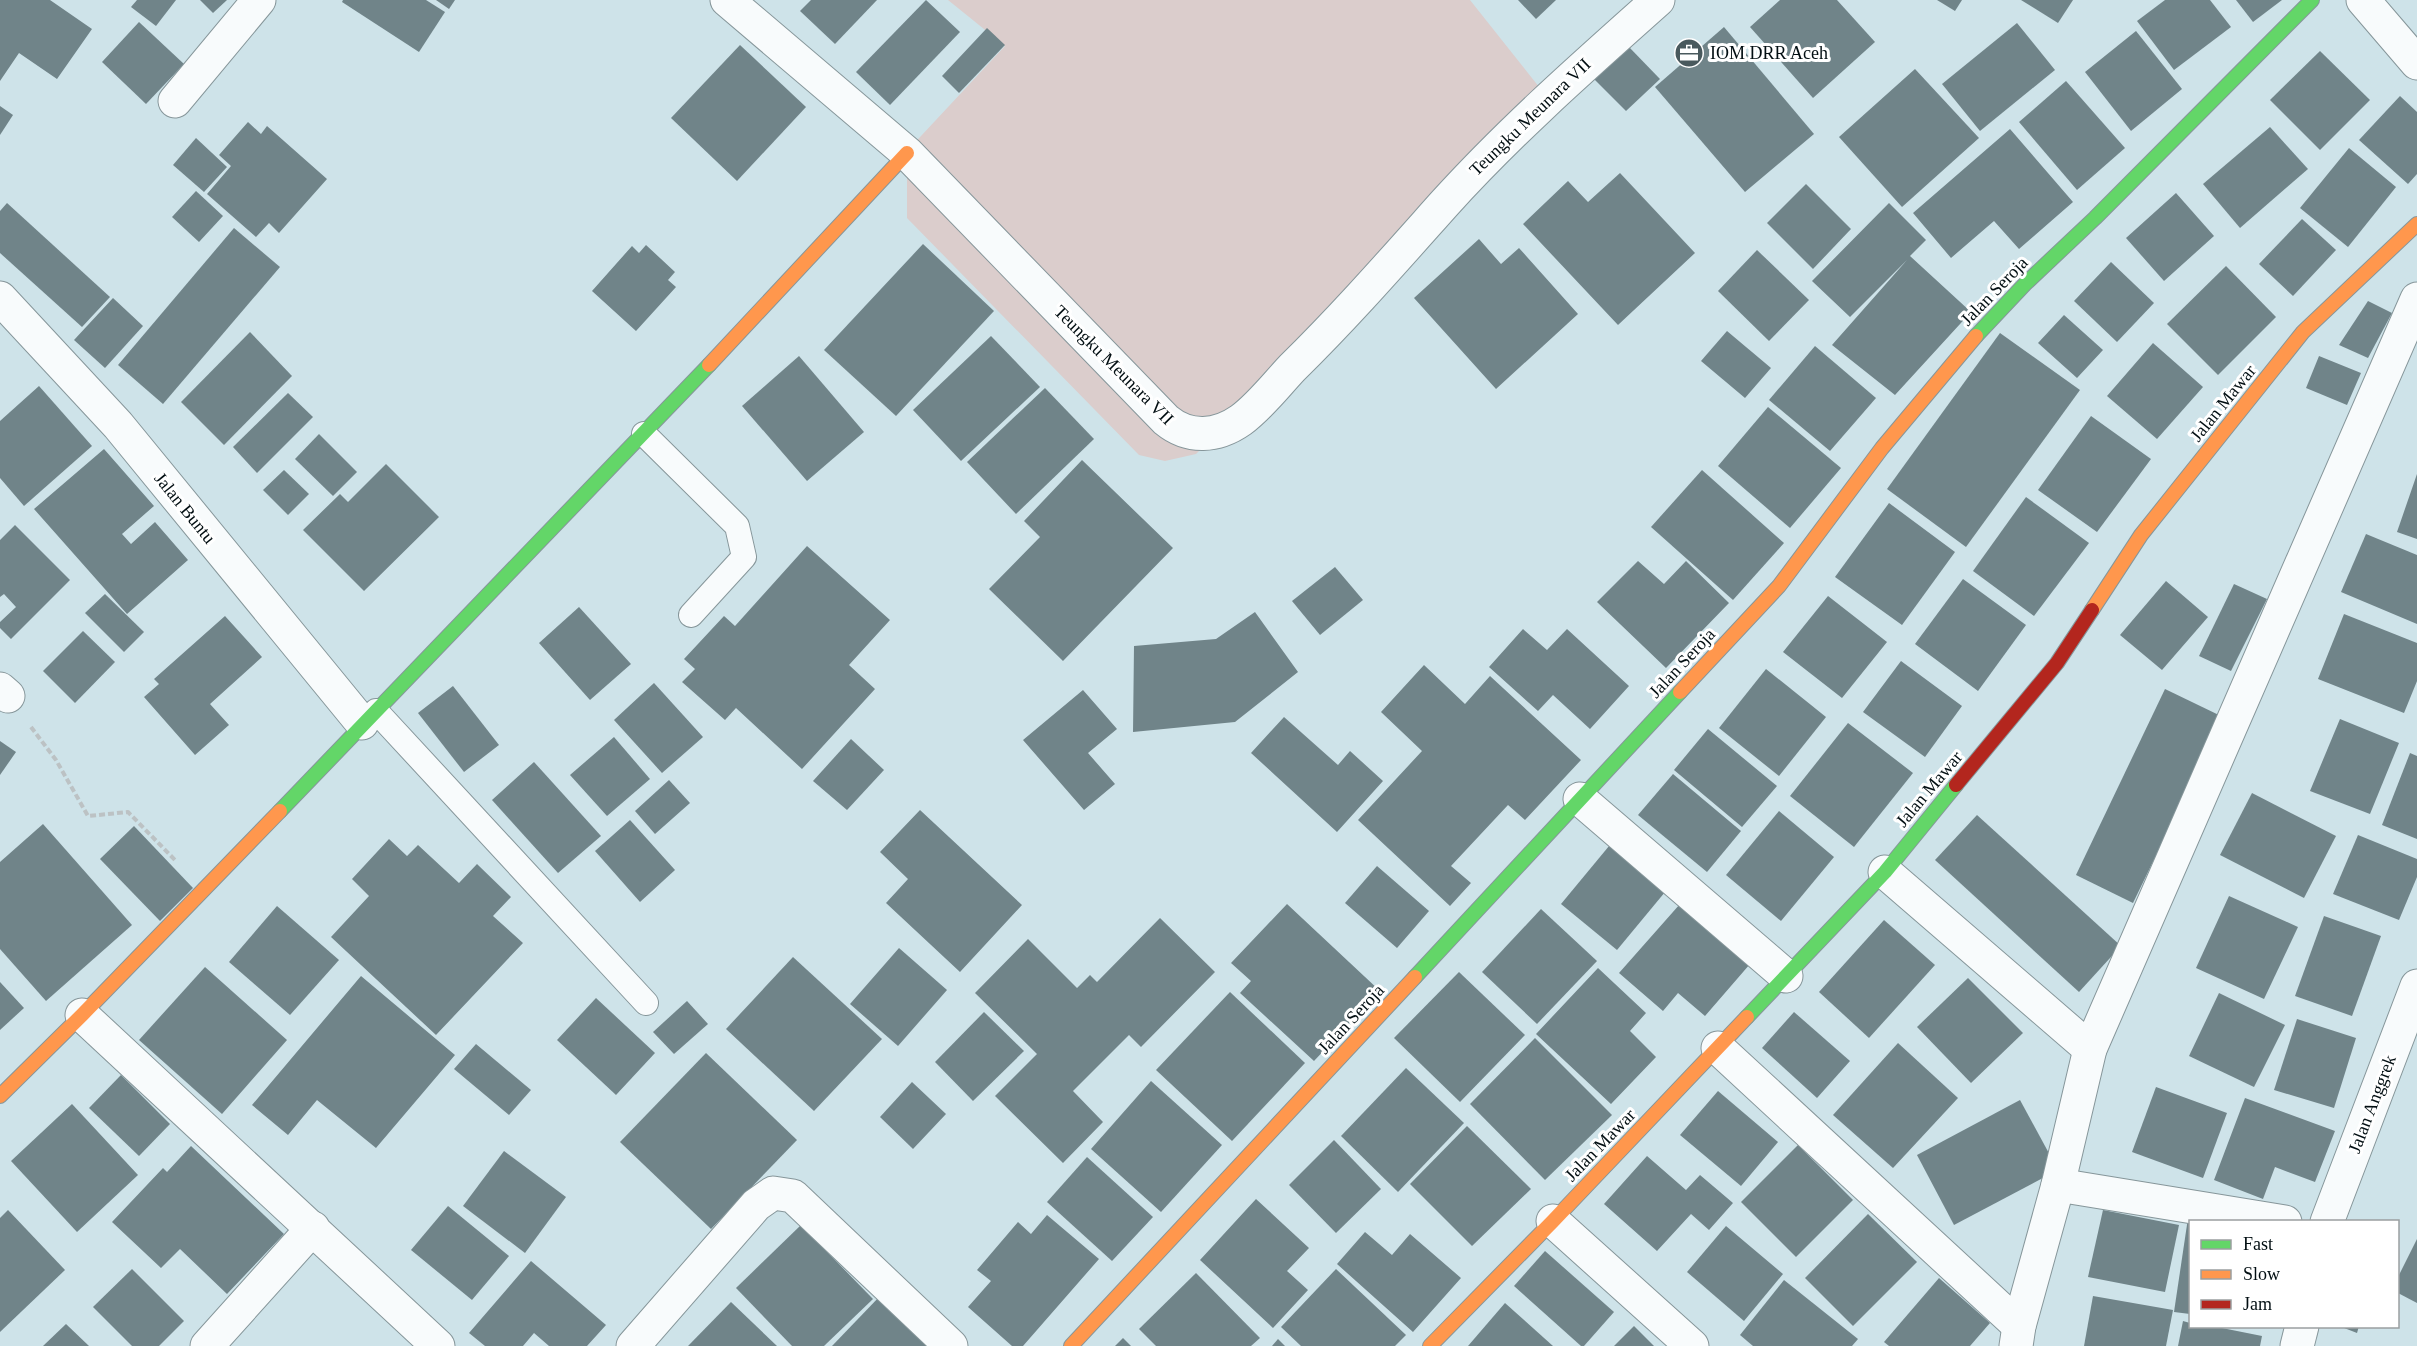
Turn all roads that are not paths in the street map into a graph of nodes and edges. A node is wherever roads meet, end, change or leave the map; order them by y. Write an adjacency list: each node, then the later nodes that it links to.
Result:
1 (259, 0): 7 (street)
2 (727, 0): 8 (street, Teungku Meunara VII)
3 (1658, 0): 8 (street, Teungku Meunara VII)
4 (2312, 0): 15 (street, Jalan Seroja)
5 (2363, 0): 6 (street)
6 (2417, 63)
7 (175, 101)
8 (907, 153): 12 (street)
9 (2417, 224): 16 (street, Jalan Mawar)
10 (0, 298): 14 (street, Jalan Buntu)
11 (2417, 299): 22 (street)
12 (644, 434): 13 (lane); 14 (street)
13 (691, 615)
14 (369, 717): 19 (lane); 20 (street)
15 (1580, 799): 17 (street); 35 (street, Jalan Seroja)
16 (1885, 872): 17 (street, Jalan Mawar); 22 (street)
17 (1786, 976): 21 (street, Jalan Mawar)
18 (2417, 986): 26 (street, Jalan Anggrek)
19 (646, 1003)
20 (82, 1015): 23 (street); 28 (street)
21 (1718, 1048): 27 (street, Jalan Mawar); 30 (street)
22 (2090, 1049): 24 (street)
23 (0, 1096)
24 (2058, 1185): 25 (street); 30 (street)
25 (2279, 1220)
26 (2327, 1220)
27 (1552, 1221): 36 (street, Jalan Mawar); 37 (street)
28 (313, 1228): 31 (street); 32 (street)
29 (2301, 1328): 38 (street)
30 (2018, 1336)
31 (207, 1346)
32 (438, 1346)
33 (633, 1346): 34 (street)
34 (951, 1346)
35 (1071, 1346)
36 (1430, 1346)
37 (1692, 1346)
38 (2297, 1346)

